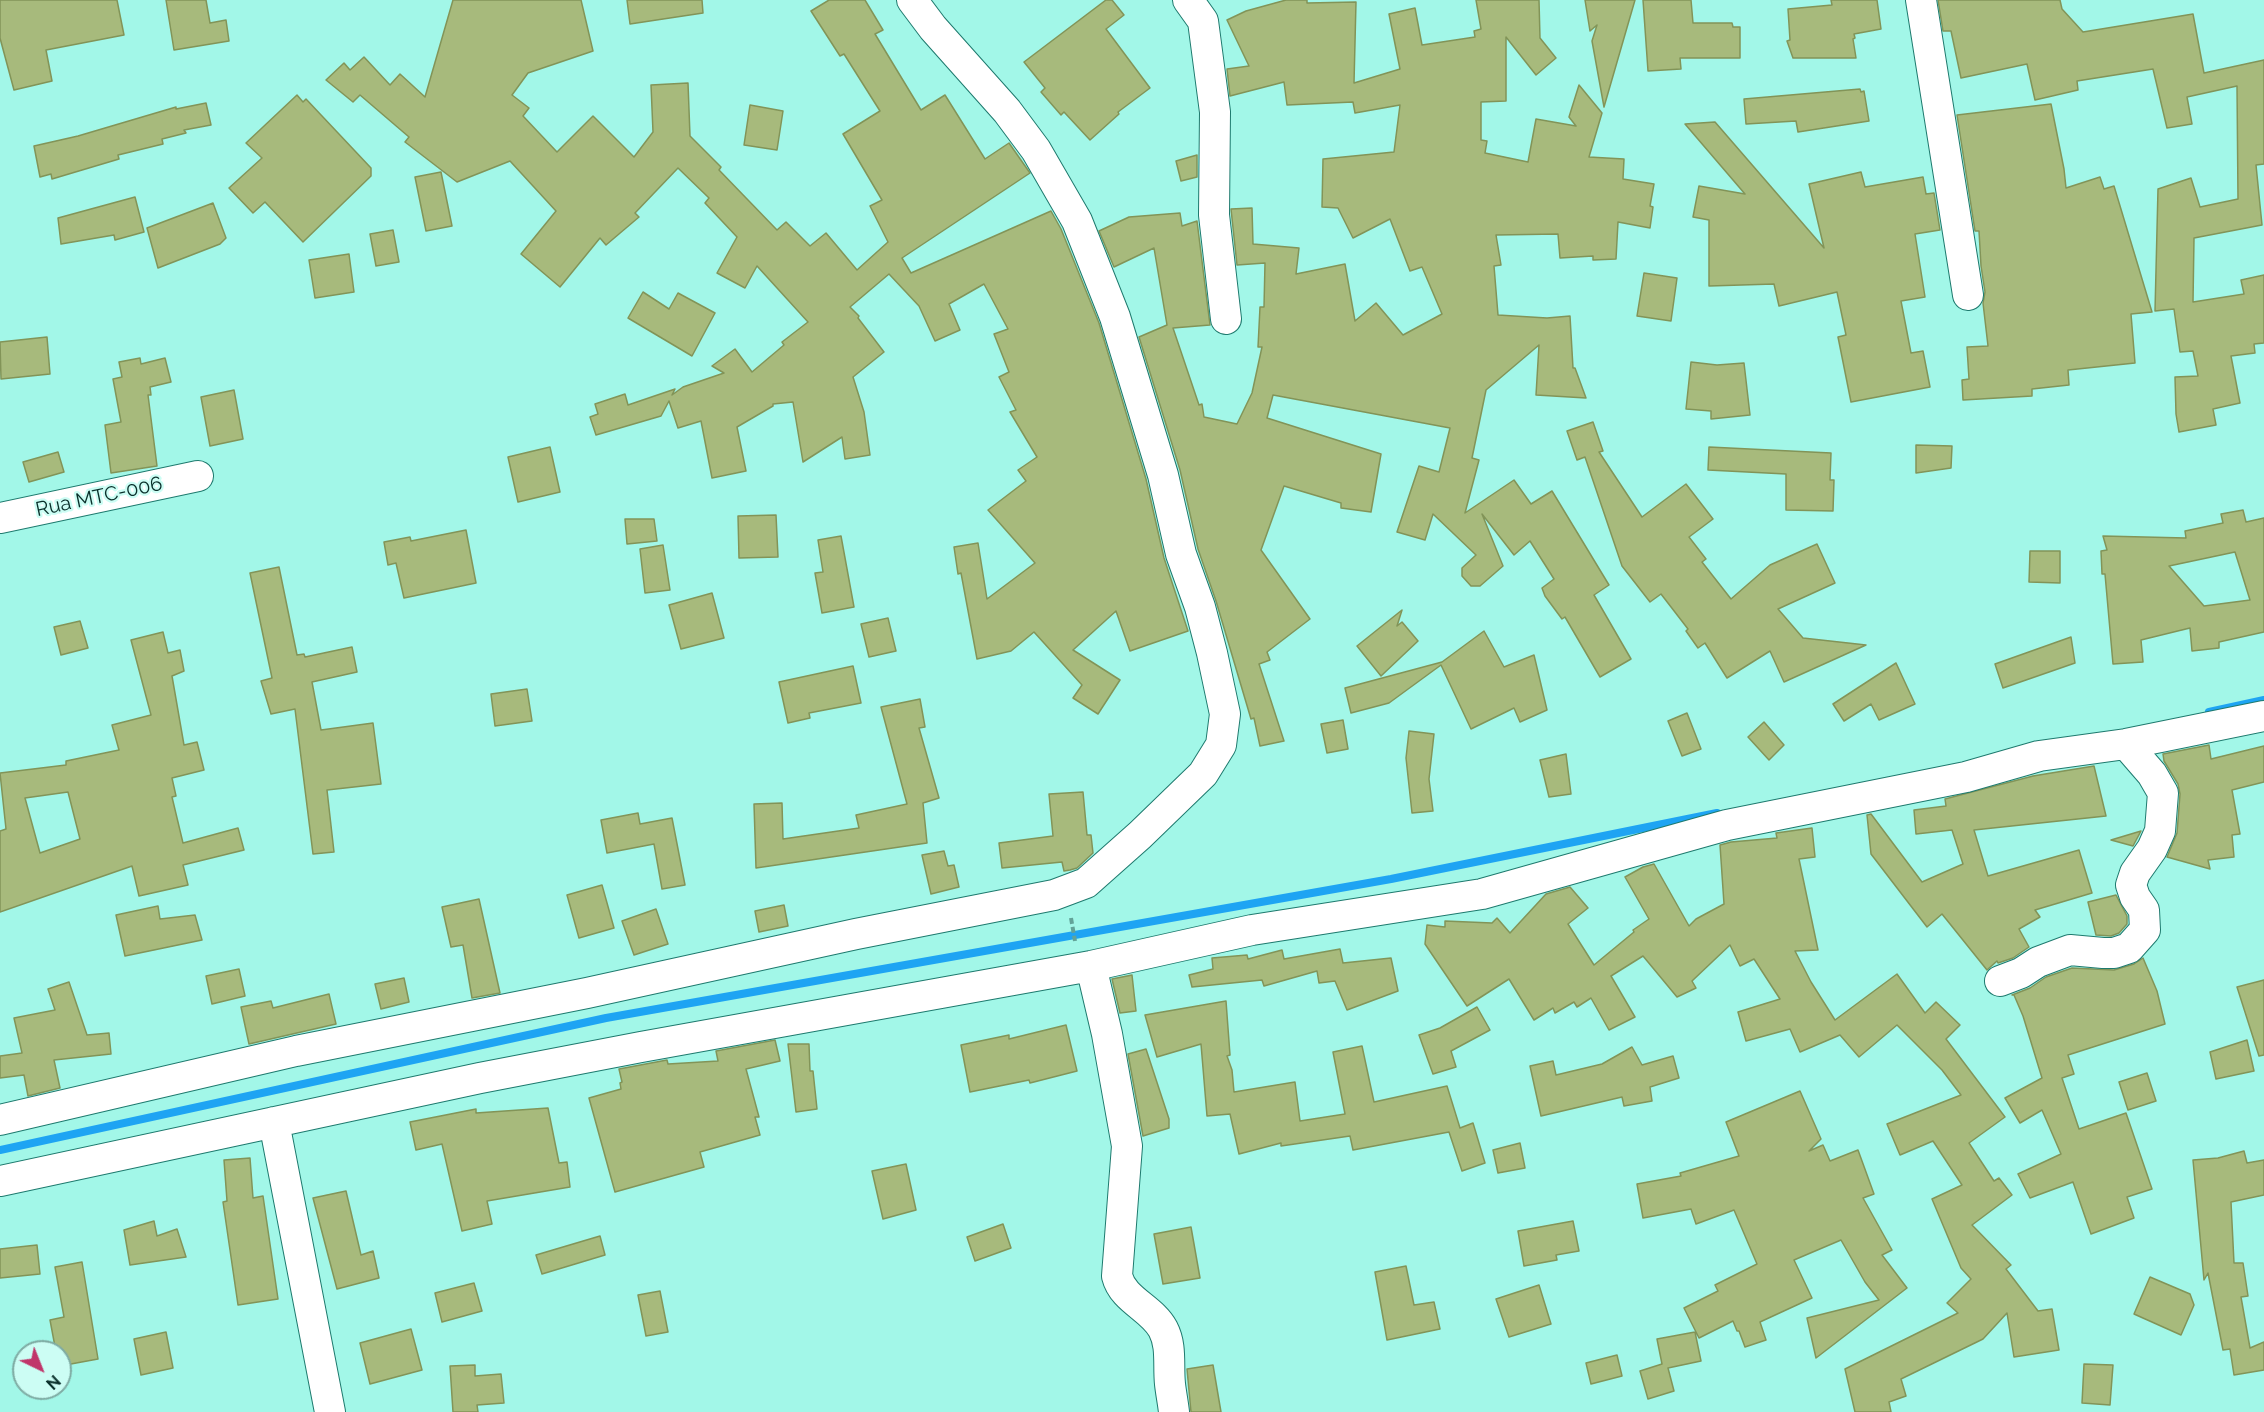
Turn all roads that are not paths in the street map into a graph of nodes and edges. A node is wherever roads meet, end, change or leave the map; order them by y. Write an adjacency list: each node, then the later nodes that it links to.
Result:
1 (912, 0): 12 (street)
2 (1188, 0): 5 (street)
3 (1922, 0): 4 (street)
4 (1968, 295)
5 (1226, 319)
6 (198, 476): 7 (street, Rua MTC-006)
7 (0, 518)
8 (2264, 716): 9 (street)
9 (2126, 744): 10 (street); 11 (street)
10 (1084, 958): 13 (street); 16 (street)
11 (2000, 981)
12 (0, 1120)
13 (274, 1122): 14 (street); 15 (street)
14 (0, 1181)
15 (330, 1412)
16 (1174, 1412)

